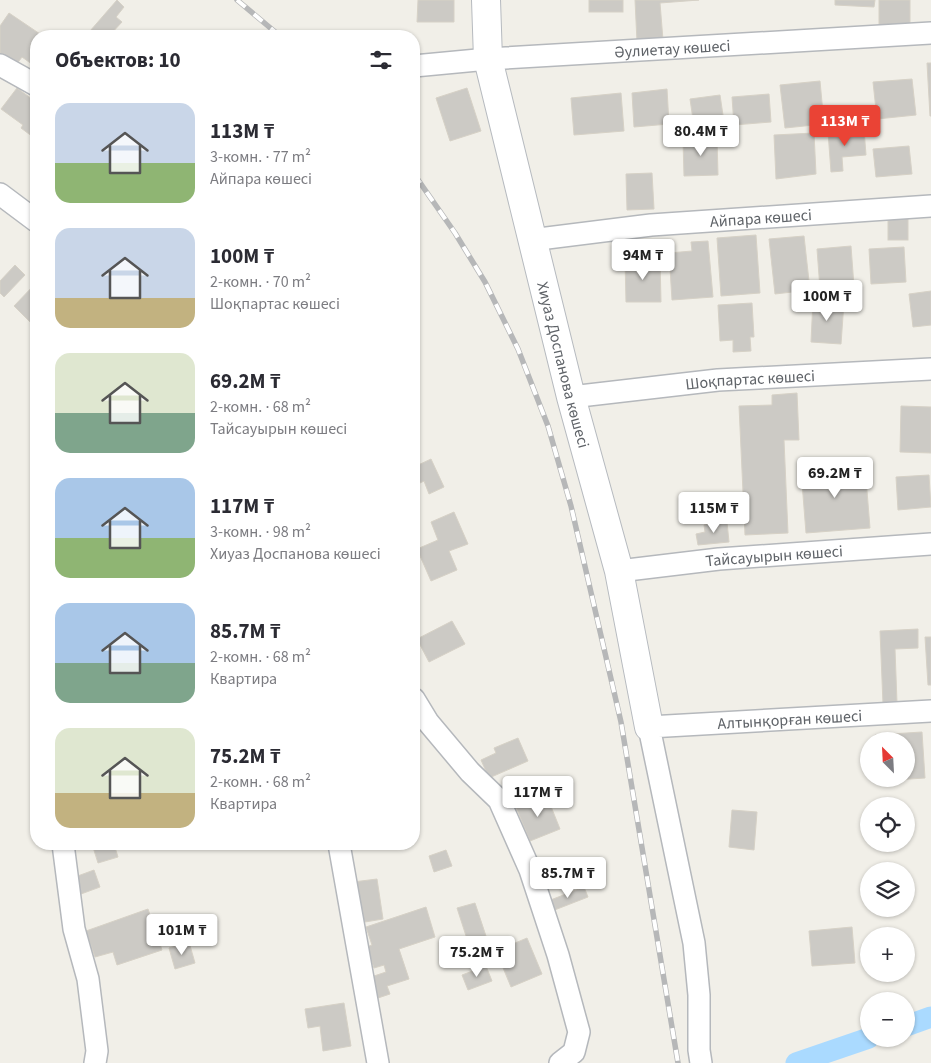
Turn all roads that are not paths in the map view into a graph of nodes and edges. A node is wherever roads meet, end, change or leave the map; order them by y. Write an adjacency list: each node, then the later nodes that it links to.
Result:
1 (486, 0): 3 (street, Хиуаз Доспанова көшесі)
2 (931, 33): 3 (street, Әулиетау көшесі)
3 (488, 59): 5 (street, Әулиетау көшесі); 10 (street, Хиуаз Доспанова көшесі)
4 (0, 65): 6 (street)
5 (420, 65)
6 (30, 82)
7 (0, 194): 9 (street)
8 (931, 206): 10 (street, Айпара көшесі)
9 (30, 216)
10 (531, 240): 12 (street, Хиуаз Доспанова көшесі)
11 (931, 369): 12 (street, Шоқпартас көшесі)
12 (571, 397): 14 (street, Хиуаз Доспанова көшесі)
13 (931, 544): 14 (street, Тайсауырын көшесі)
14 (619, 571): 17 (street, Хиуаз Доспанова көшесі)
15 (420, 709): 23 (street)
16 (931, 711): 17 (street, Алтынқорған көшесі)
17 (649, 727): 20 (street)
18 (64, 850): 21 (street)
19 (340, 850): 22 (street)
20 (700, 1057)
21 (95, 1063)
22 (378, 1063)
23 (560, 1063)

